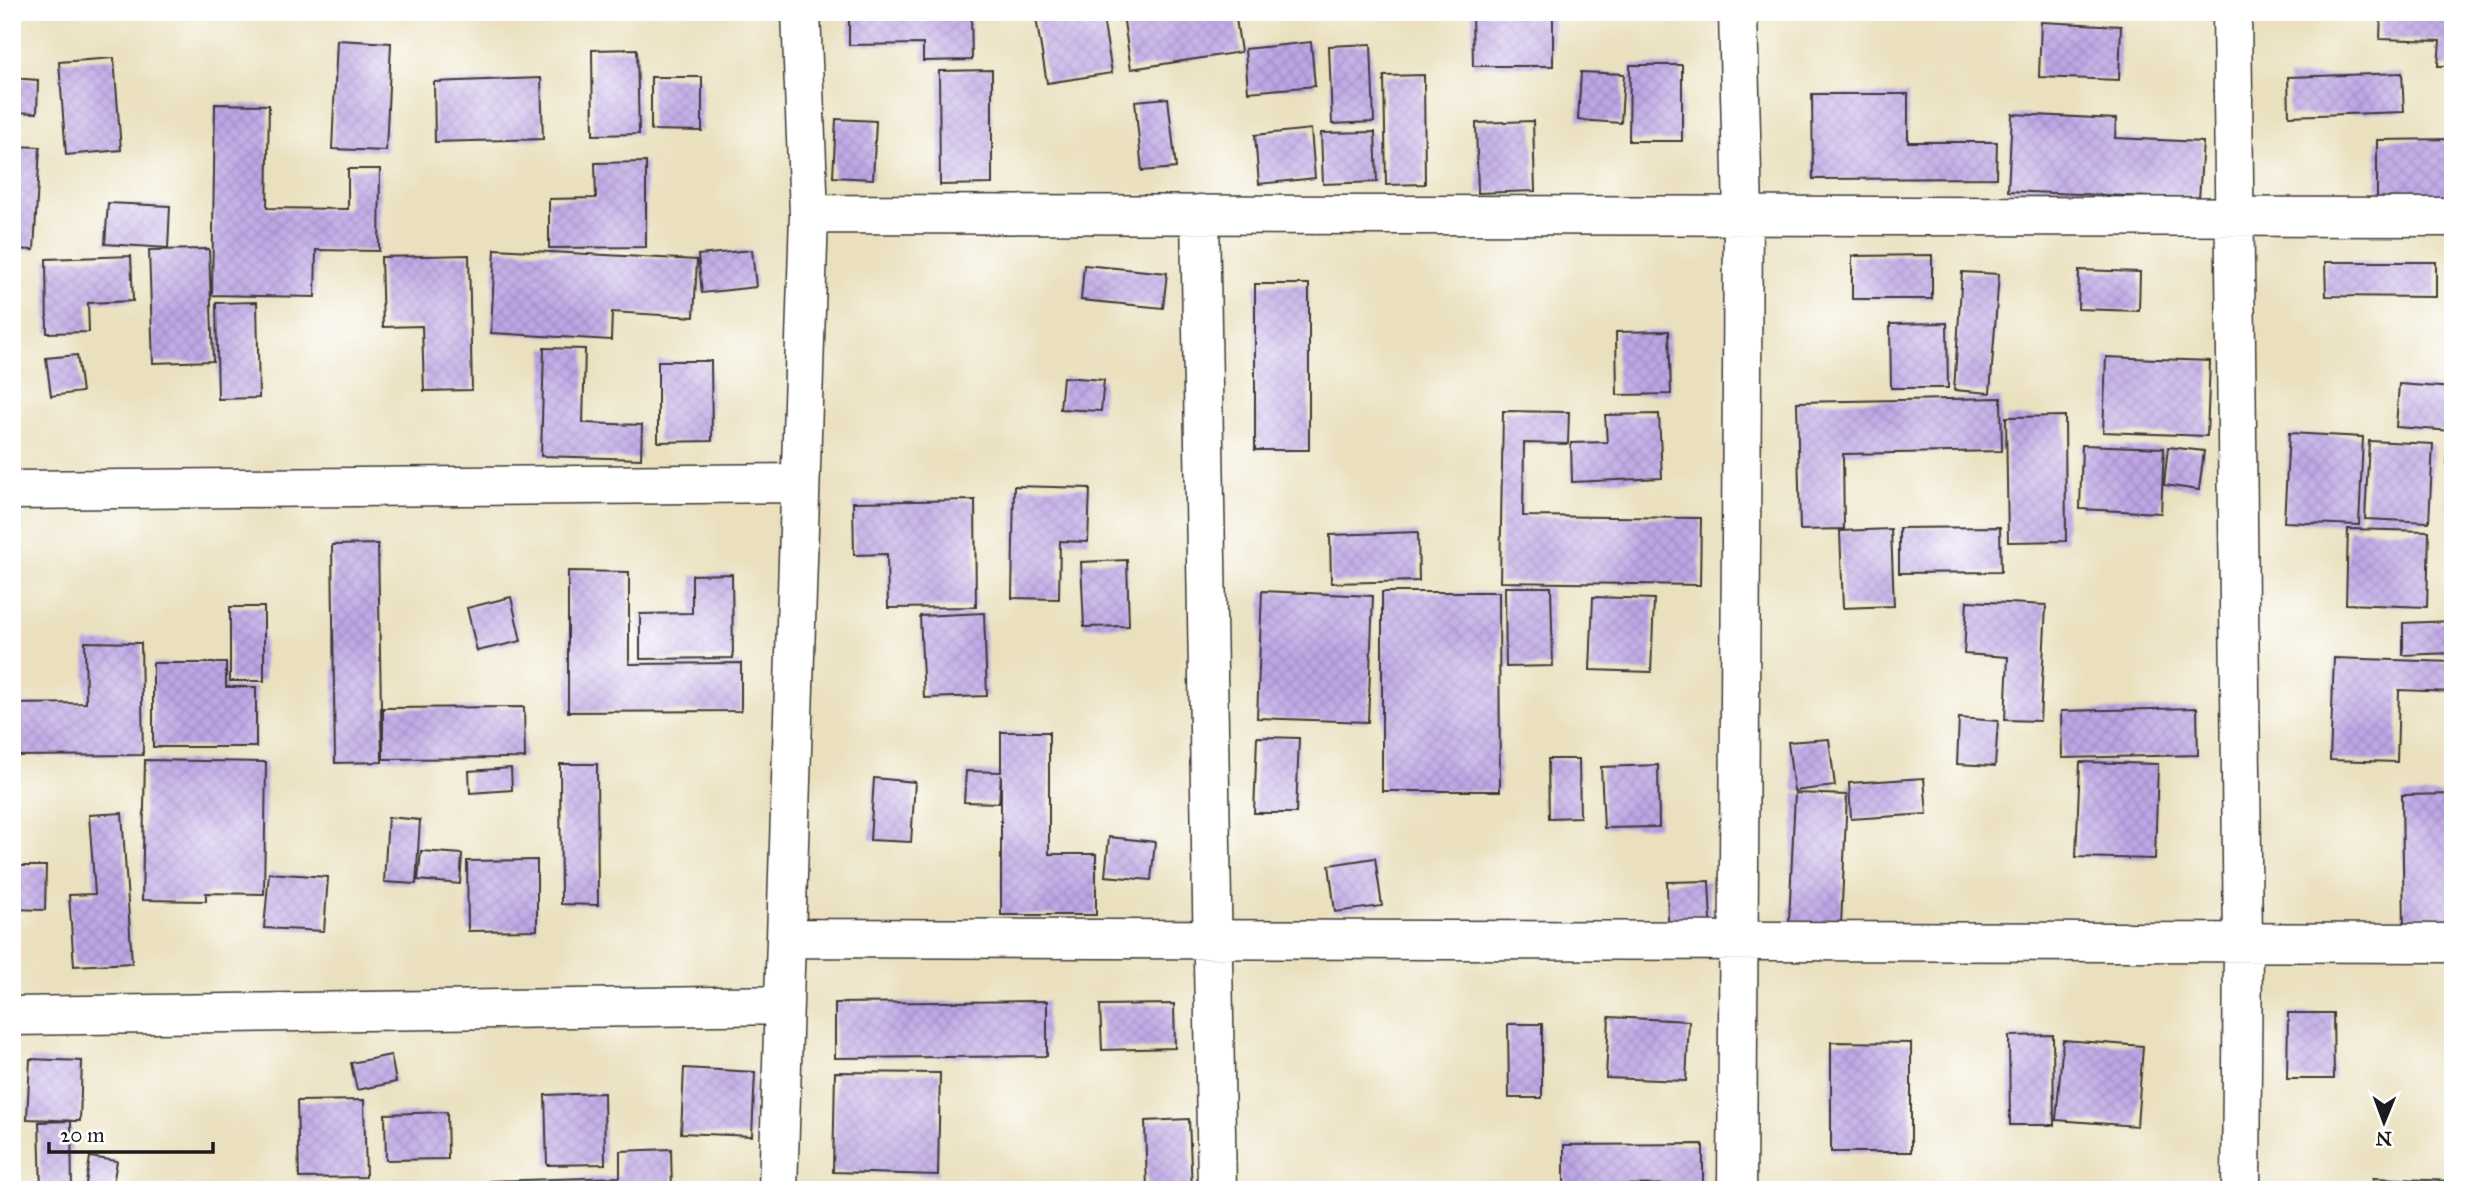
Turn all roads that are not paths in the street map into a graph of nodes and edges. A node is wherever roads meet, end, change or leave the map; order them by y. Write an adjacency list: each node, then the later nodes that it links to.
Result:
1 (801, 12): 4 (street)
2 (1738, 12): 6 (street)
3 (2232, 12): 7 (street)
4 (809, 214): 5 (street); 9 (street)
5 (1200, 214): 6 (street); 12 (street)
6 (1743, 215): 7 (street); 13 (street)
7 (2236, 216): 8 (street); 14 (street)
8 (2453, 217)
9 (799, 483): 10 (street); 11 (street)
10 (12, 490)
11 (786, 937): 12 (street); 16 (street)
12 (1212, 939): 13 (street); 19 (street)
13 (1738, 940): 14 (street); 20 (street)
14 (2243, 942): 15 (street); 21 (street)
15 (2453, 943)
16 (784, 1005): 17 (street); 18 (street)
17 (12, 1016)
18 (778, 1190)
19 (1217, 1190)
20 (1737, 1190)
21 (2241, 1190)

